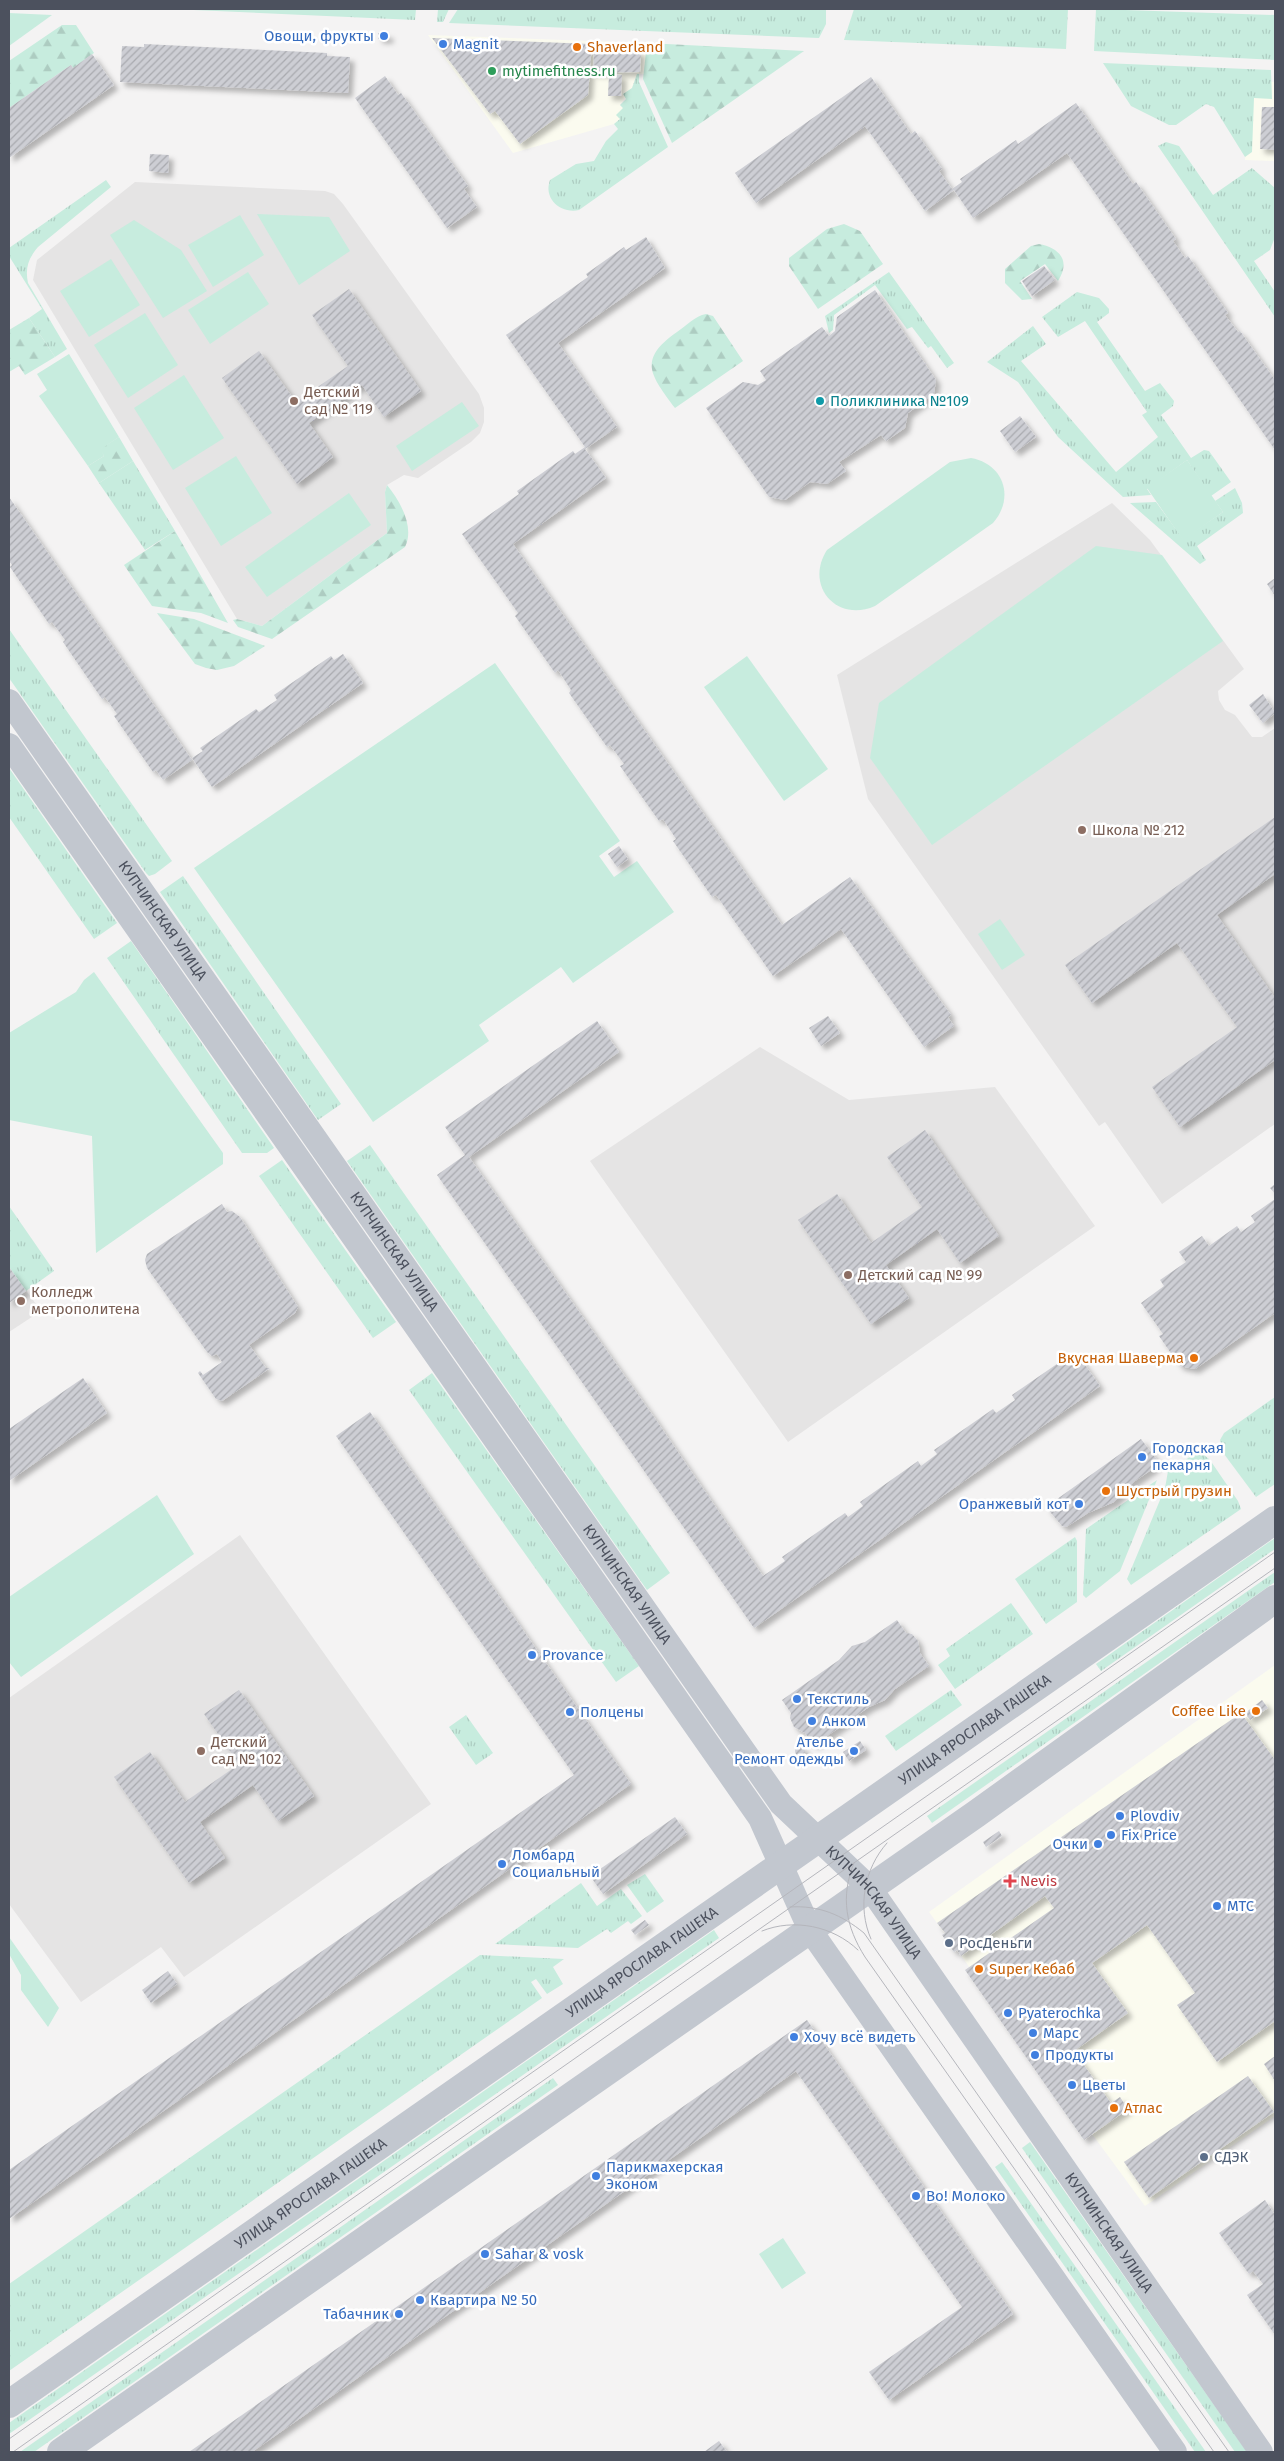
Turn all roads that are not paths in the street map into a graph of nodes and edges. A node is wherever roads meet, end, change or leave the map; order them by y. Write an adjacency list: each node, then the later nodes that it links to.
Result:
1 (9, 702): 5 (street, КУПЧИНСКАЯ УЛИЦА)
2 (9, 745): 6 (street, КУПЧИНСКАЯ УЛИЦА)
3 (1275, 1520): 5 (street, УЛИЦА ЯРОСЛАВА ГАШЕКА)
4 (1275, 1600): 7 (street)
5 (818, 1838): 6 (street, УЛИЦА ЯРОСЛАВА ГАШЕКА); 7 (street, КУПЧИНСКАЯ УЛИЦА)
6 (781, 1865): 8 (street, КУПЧИНСКАЯ УЛИЦА); 9 (street, УЛИЦА ЯРОСЛАВА ГАШЕКА)
7 (870, 1888): 8 (street); 12 (street, КУПЧИНСКАЯ УЛИЦА)
8 (810, 1930): 10 (street); 11 (street, КУПЧИНСКАЯ УЛИЦА)
9 (9, 2404)
10 (61, 2452)
11 (1175, 2452)
12 (1261, 2452)

